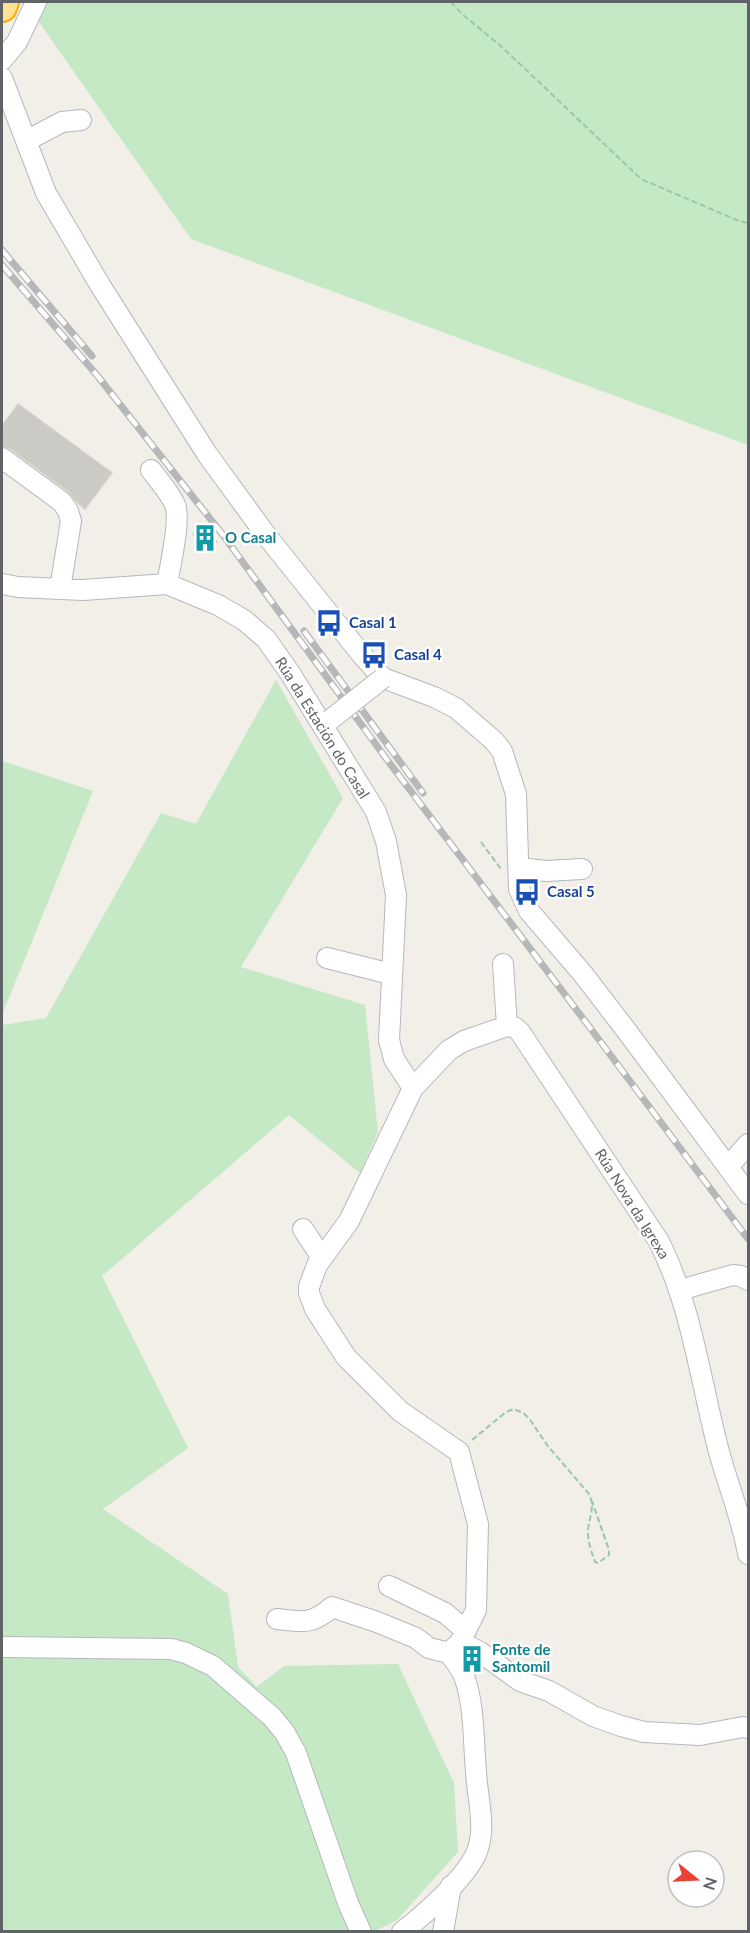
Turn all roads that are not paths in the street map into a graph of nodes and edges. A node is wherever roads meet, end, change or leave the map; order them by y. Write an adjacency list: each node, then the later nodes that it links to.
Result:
1 (4, 2): 3 (highway)
2 (36, 2): 4 (street)
3 (2, 7)
4 (2, 60)
5 (2, 78): 7 (street)
6 (81, 120): 7 (street)
7 (36, 136): 14 (street)
8 (2, 458): 12 (street)
9 (151, 470): 11 (street)
10 (2, 584): 12 (street, Rúa da Estación do Casal); 13 (street)
11 (167, 584): 12 (street, Rúa da Estación do Casal); 15 (street, Rúa da Estación do Casal)
12 (60, 589)
13 (2, 591)
14 (383, 678): 15 (street, bridge); 16 (street)
15 (326, 723): 20 (street, Rúa da Estación do Casal)
16 (519, 868): 17 (street); 24 (street)
17 (582, 868)
18 (327, 958): 20 (street)
19 (503, 964): 21 (street)
20 (391, 974): 22 (street, Rúa da Estación do Casal)
21 (507, 1026): 22 (street); 29 (street, Rúa Nova da Igrexa)
22 (412, 1088): 27 (street)
23 (748, 1144): 24 (street)
24 (728, 1167): 25 (street)
25 (748, 1194)
26 (303, 1229): 27 (street)
27 (321, 1258): 33 (street)
28 (748, 1280): 29 (street)
29 (680, 1290): 30 (street, Rúa Nova da Igrexa)
30 (748, 1554)
31 (389, 1586): 33 (street)
32 (277, 1619): 33 (street)
33 (459, 1642): 35 (street); 36 (street)
34 (2, 1647): 37 (street)
35 (748, 1728)
36 (451, 1886): 38 (street); 39 (street)
37 (361, 1932)
38 (402, 1932)
39 (443, 1932)

